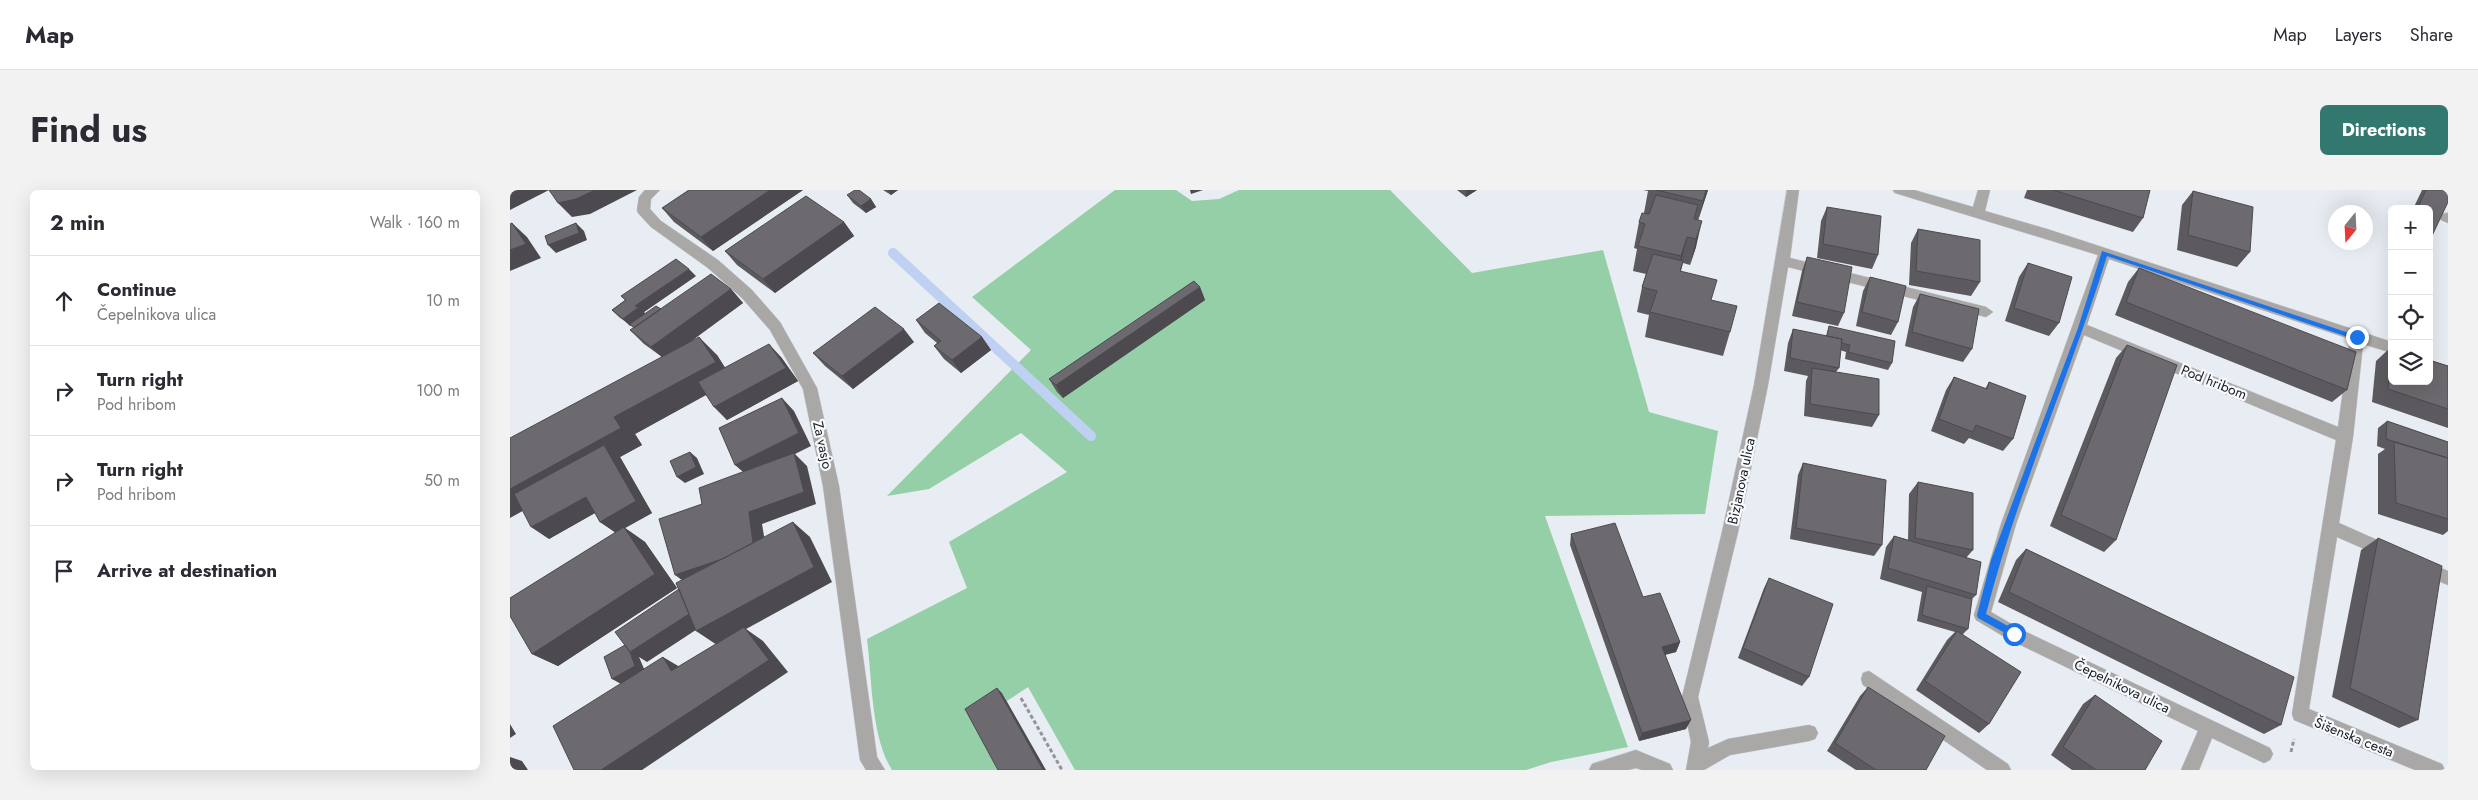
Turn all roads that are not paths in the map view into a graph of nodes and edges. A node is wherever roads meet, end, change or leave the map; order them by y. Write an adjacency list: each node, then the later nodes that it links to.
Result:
1 (654, 190): 20 (street, Za vasjo)
2 (1793, 190): 7 (street, Bizjanova ulica)
3 (1899, 190): 5 (street)
4 (1984, 190): 5 (street)
5 (1978, 213): 6 (street)
6 (2105, 253): 9 (street); 10 (street)
7 (1783, 260): 8 (street); 19 (street, Bizjanova ulica)
8 (1986, 312)
9 (2081, 328): 12 (street, Pod hribom); 16 (street, Čepelnikova ulica)
10 (2357, 337): 11 (street); 12 (street)
11 (2388, 347)
12 (2346, 437): 13 (street)
13 (2329, 526): 14 (street); 25 (street, Šišenska cesta)
14 (2448, 578)
15 (1869, 679): 23 (street)
16 (2208, 727): 18 (street, Čepelnikova ulica); 24 (street)
17 (1809, 733): 19 (street)
18 (2264, 754)
19 (1696, 767)
20 (876, 770)
21 (1598, 770): 22 (street)
22 (1664, 770)
23 (2002, 770)
24 (2190, 770)
25 (2436, 770)

